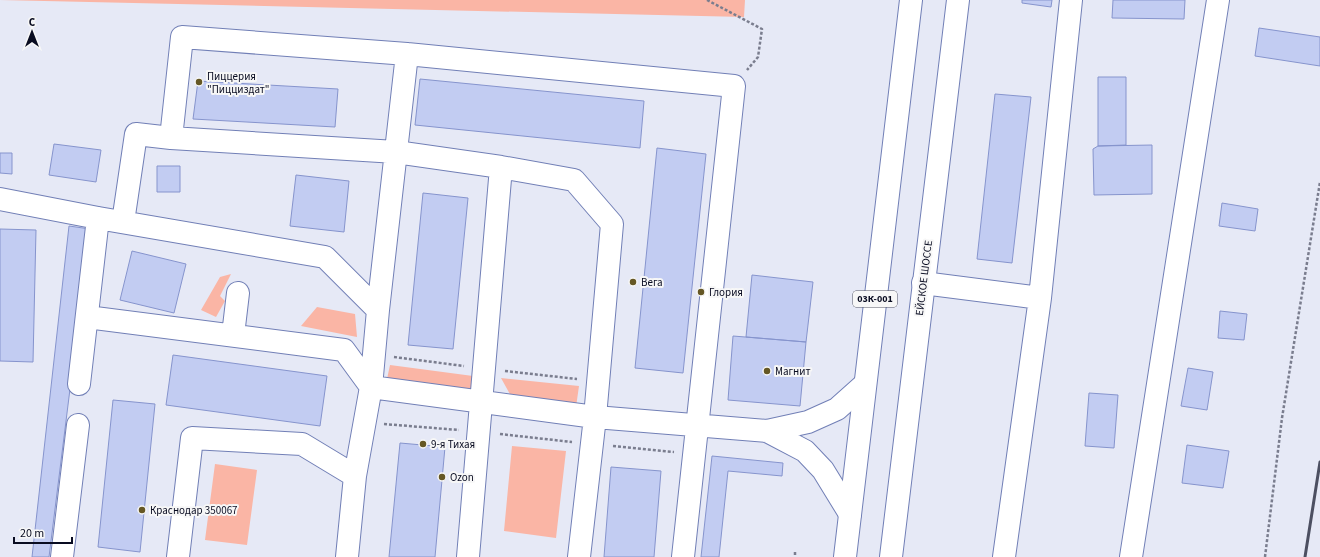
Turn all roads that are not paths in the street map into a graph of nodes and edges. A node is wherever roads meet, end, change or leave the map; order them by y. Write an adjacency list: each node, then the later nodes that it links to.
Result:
1 (911, 0): 19 (street, 03К-001)
2 (958, 0): 12 (street, ЕЙСКОЕ ШОССЕ)
3 (1071, 0): 14 (street)
4 (1218, 0): 37 (street)
5 (407, 54): 6 (street); 7 (street); 24 (street)
6 (171, 138): 7 (street); 11 (street)
7 (396, 152): 8 (street); 15 (street)
8 (501, 167): 21 (street); 22 (street)
9 (0, 199): 10 (street)
10 (98, 218): 11 (street); 16 (street)
11 (123, 222): 15 (street)
12 (923, 283): 14 (street); 35 (street, ЕЙСКОЕ ШОССЕ)
13 (238, 293): 17 (street)
14 (1040, 298): 36 (street)
15 (378, 310): 20 (street)
16 (87, 317): 17 (street); 18 (street)
17 (234, 335): 20 (street)
18 (79, 384)
19 (864, 384): 25 (street); 27 (street, 03К-001)
20 (371, 387): 21 (street); 26 (street)
21 (481, 402): 22 (street); 31 (street)
22 (595, 416): 24 (street); 32 (street)
23 (78, 425): 28 (street)
24 (697, 426): 25 (street); 33 (street)
25 (767, 431): 27 (street)
26 (355, 476): 29 (street); 30 (street)
27 (850, 514): 34 (street, 03К-001)
28 (62, 557)
29 (178, 557)
30 (347, 557)
31 (468, 557)
32 (579, 557)
33 (683, 557)
34 (845, 557)
35 (891, 557)
36 (1004, 557)
37 (1131, 557)

